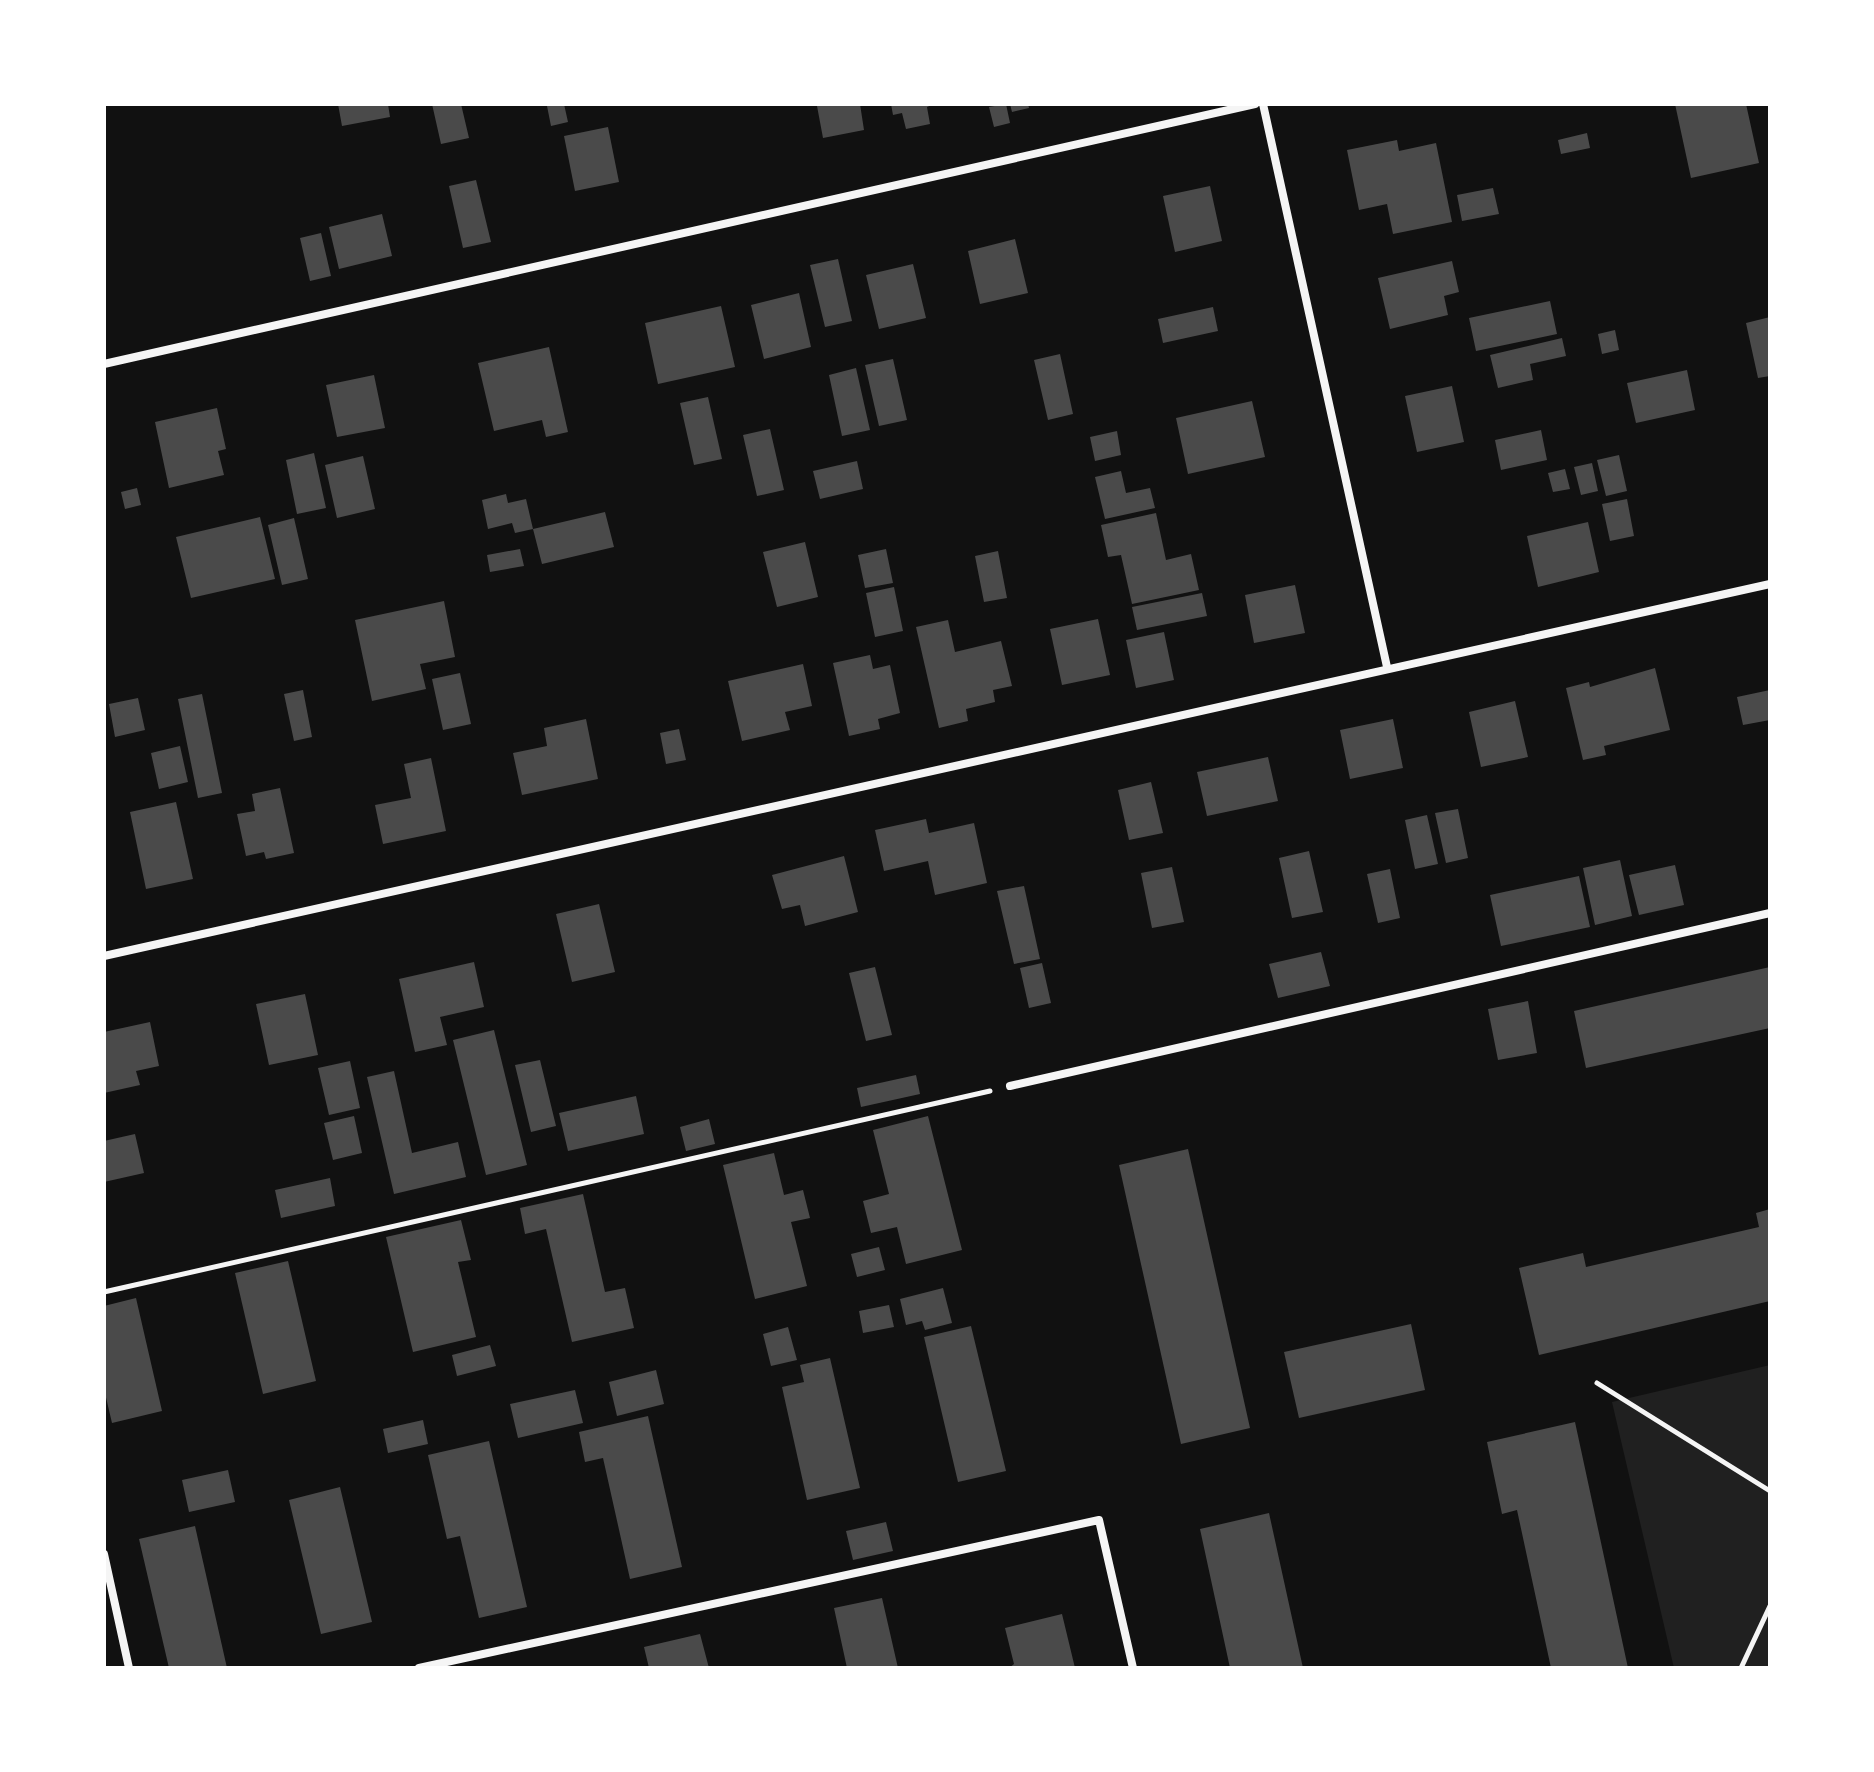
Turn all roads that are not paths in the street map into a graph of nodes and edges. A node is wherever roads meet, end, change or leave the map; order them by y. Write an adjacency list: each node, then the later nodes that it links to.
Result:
1 (1255, 104): 3 (street)
2 (1263, 104): 5 (street)
3 (104, 364)
4 (1770, 584): 5 (street)
5 (1387, 667): 7 (street)
6 (1770, 913): 8 (street)
7 (104, 956)
8 (1010, 1086)
9 (104, 1554): 10 (street)
10 (129, 1668)
11 (419, 1668): 12 (street)
12 (1133, 1668)

